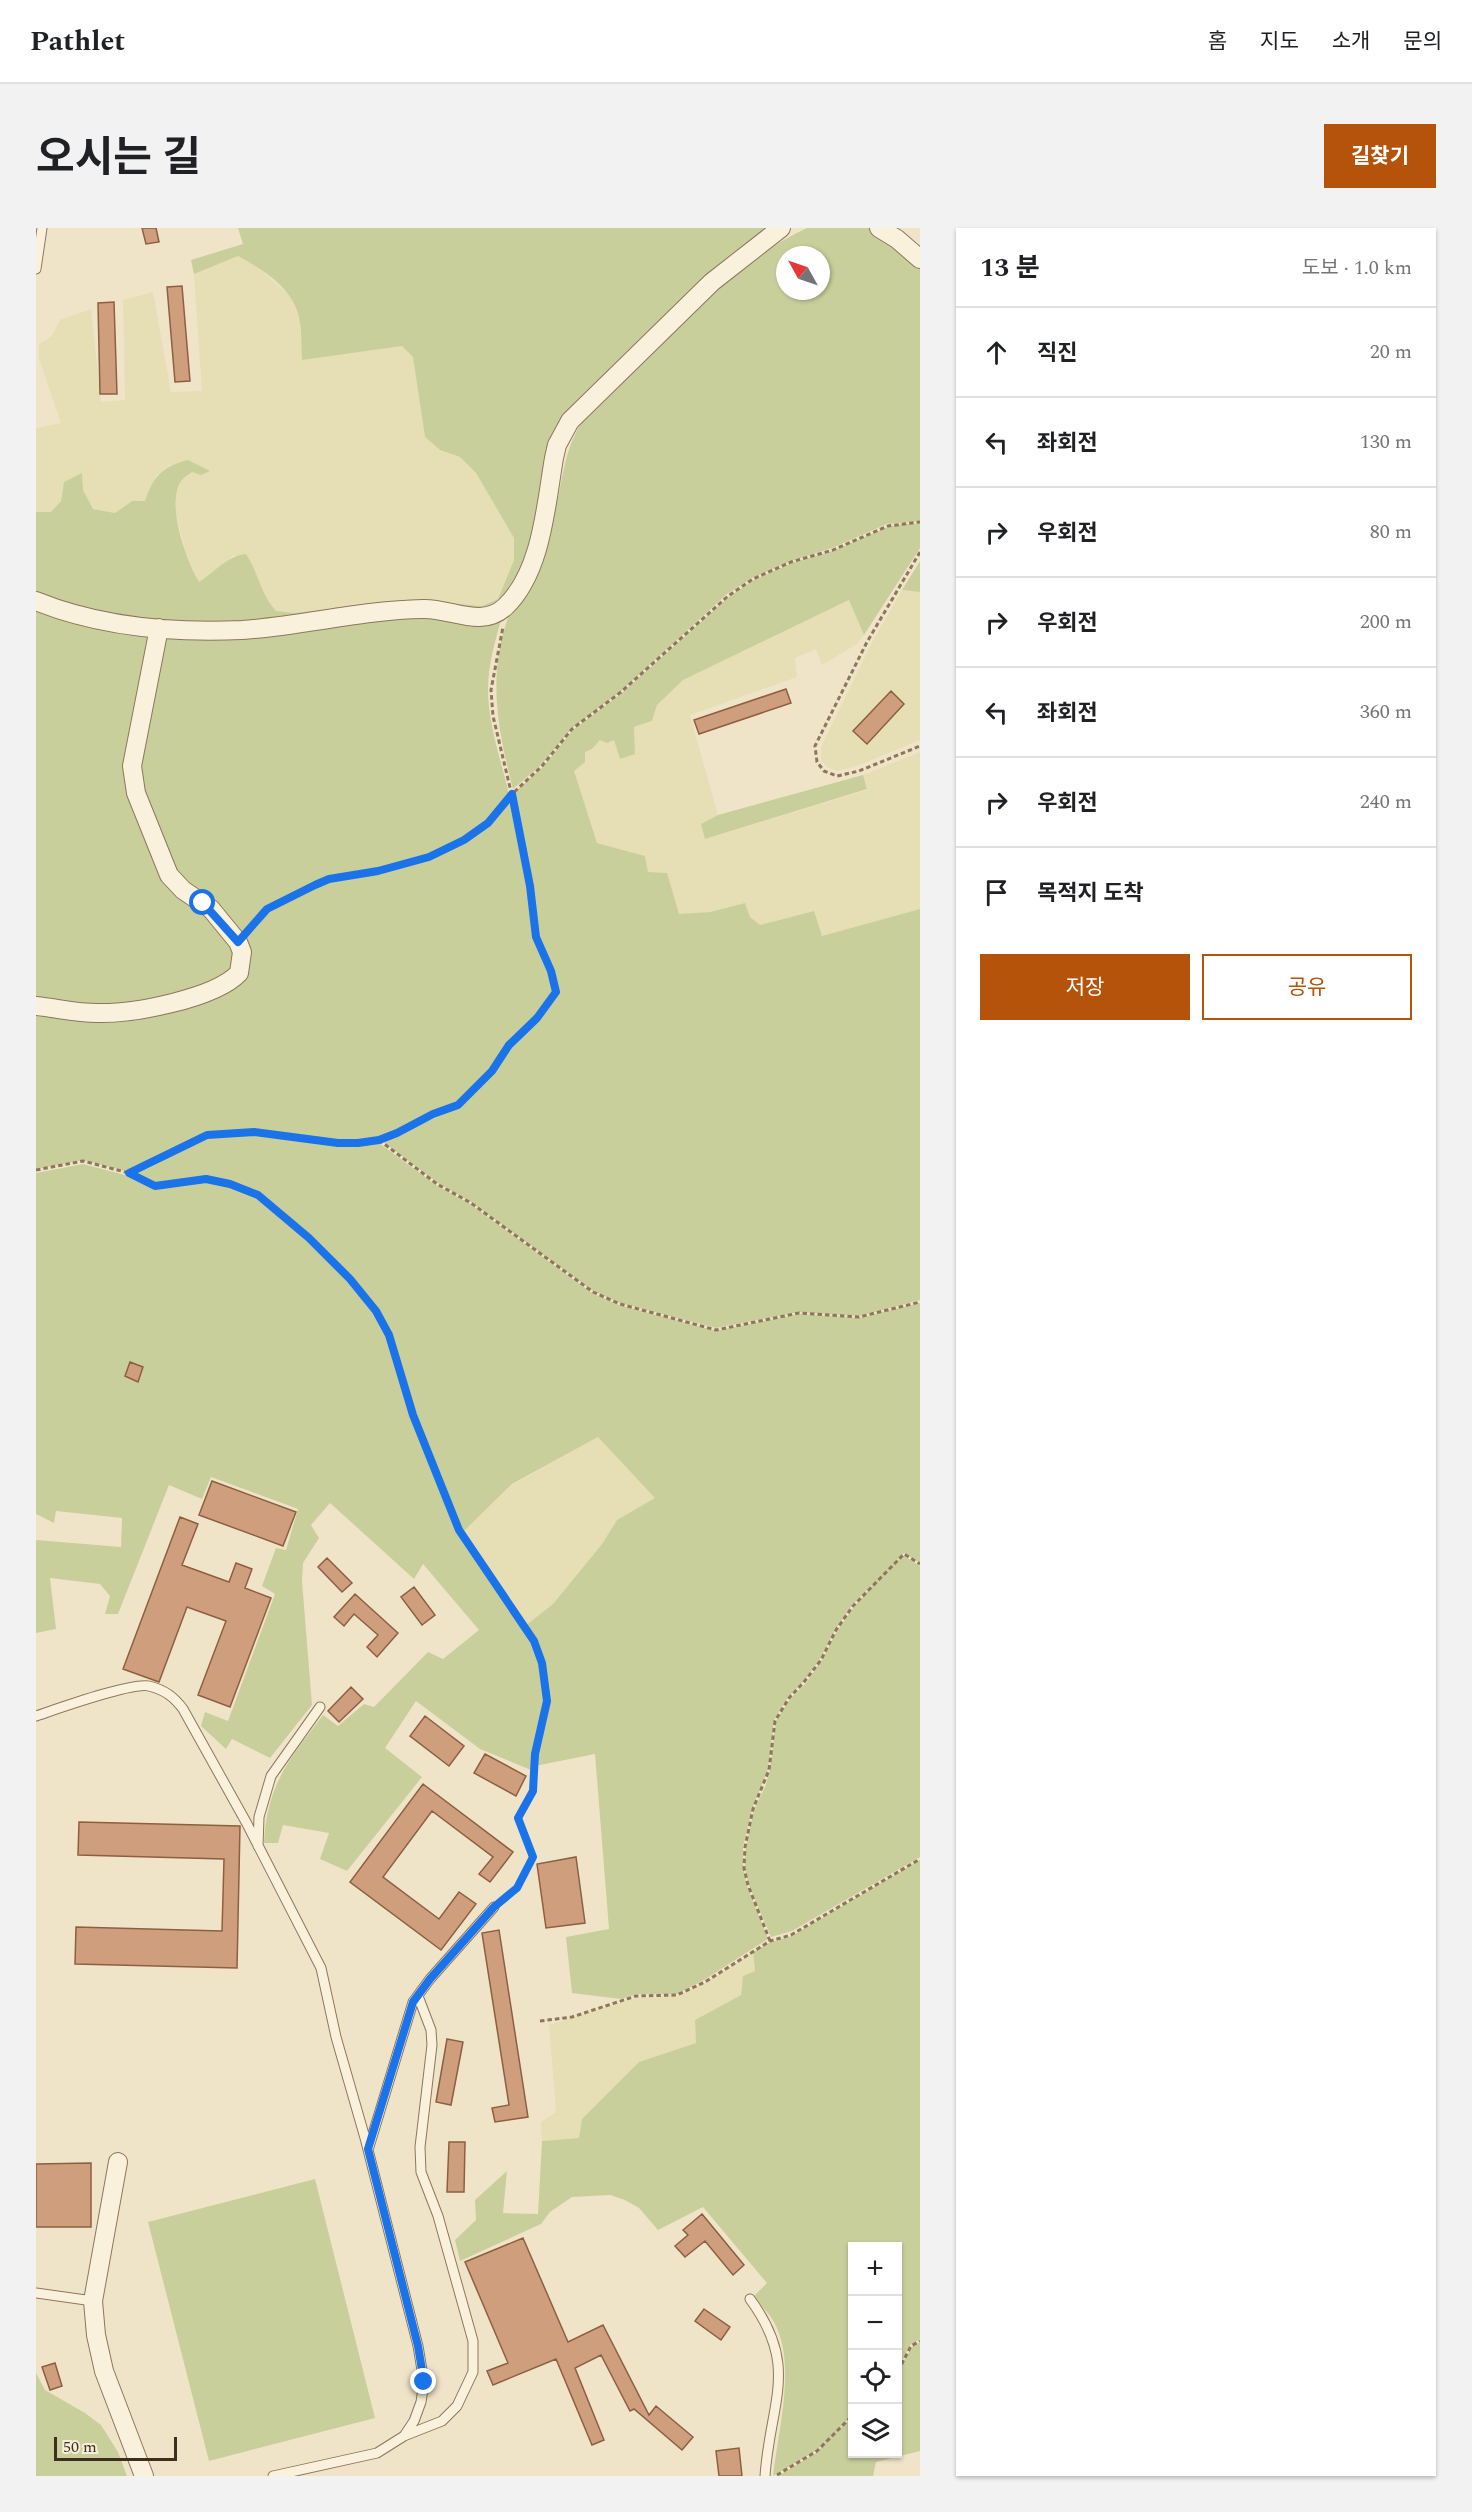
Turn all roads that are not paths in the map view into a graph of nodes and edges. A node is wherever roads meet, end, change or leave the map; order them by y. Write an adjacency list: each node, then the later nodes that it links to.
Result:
1 (42, 228): 5 (lane)
2 (781, 228): 7 (street)
3 (879, 228): 4 (street)
4 (920, 259)
5 (36, 269)
6 (36, 601): 7 (street)
7 (159, 628): 8 (street)
8 (36, 1006)
9 (320, 1707): 11 (lane)
10 (36, 1716): 11 (lane)
11 (258, 1849): 14 (lane)
12 (494, 1907): 13 (lane)
13 (418, 1996): 14 (lane); 19 (lane)
14 (368, 2149): 19 (lane)
15 (118, 2162): 18 (street)
16 (36, 2293): 18 (lane)
17 (750, 2299): 22 (lane)
18 (93, 2301): 20 (street)
19 (404, 2436): 21 (lane)
20 (144, 2476)
21 (273, 2476)
22 (765, 2476)

